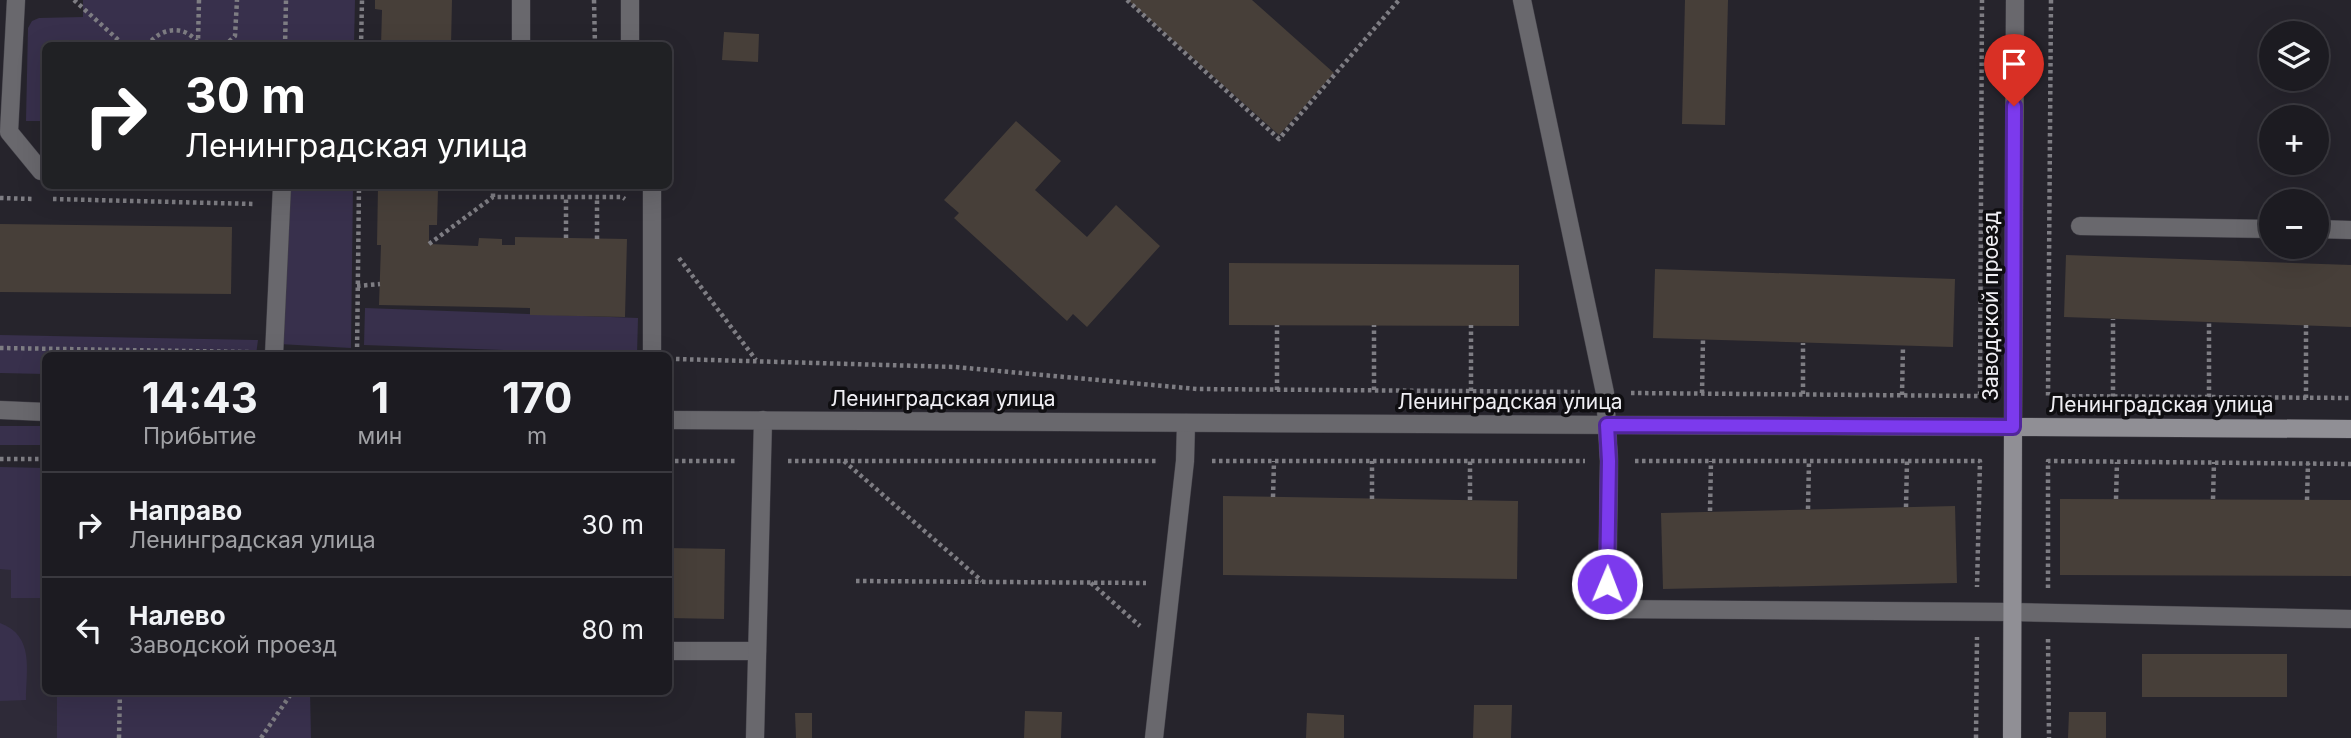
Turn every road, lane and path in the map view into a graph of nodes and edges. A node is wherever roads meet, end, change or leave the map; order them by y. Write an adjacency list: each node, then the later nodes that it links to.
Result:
1 (16, 0): 26 (street)
2 (74, 0): 16 (path)
3 (199, 0): 19 (path)
4 (237, 0): 20 (path)
5 (286, 0): 21 (path)
6 (362, 0): 22 (path)
7 (521, 0): 23 (street)
8 (594, 0): 24 (path)
9 (630, 0): 25 (street)
10 (1128, 0): 11 (path)
11 (1399, 0)
12 (1522, 0): 79 (street)
13 (1982, 0): 69 (path)
14 (2015, 0): 80 (street, Заводской проезд)
15 (2052, 0): 70 (path)
16 (121, 42)
17 (151, 42): 18 (path)
18 (197, 42)
19 (199, 42)
20 (228, 42)
21 (285, 42)
22 (361, 42)
23 (521, 42)
24 (595, 42)
25 (630, 42)
26 (42, 171)
27 (282, 189): 57 (street)
28 (359, 189): 45 (path)
29 (493, 189): 31 (path)
30 (652, 189): 36 (street)
31 (493, 197): 32 (path); 43 (path)
32 (566, 197): 33 (path); 41 (path)
33 (597, 197): 36 (path); 42 (path)
34 (0, 198): 35 (path)
35 (268, 204)
36 (652, 224): 59 (street); 61 (path)
37 (2080, 226): 38 (street)
38 (2259, 229)
39 (2329, 229): 40 (street)
40 (2351, 230)
41 (566, 238)
42 (597, 239)
43 (429, 244)
44 (380, 284): 45 (path)
45 (358, 286): 58 (path)
46 (2113, 319): 70 (path)
47 (2209, 322): 71 (path)
48 (1278, 325): 63 (path)
49 (1374, 325): 64 (path)
50 (2306, 325): 72 (path)
51 (1471, 326): 65 (path)
52 (1703, 340): 66 (path)
53 (1803, 343): 67 (path)
54 (1903, 346): 68 (path)
55 (0, 348): 56 (path)
56 (219, 352)
57 (274, 352)
58 (357, 352)
59 (652, 352)
60 (687, 360): 61 (path)
61 (757, 360): 62 (path)
62 (1197, 389)
63 (1277, 390)
64 (1374, 390)
65 (1471, 391)
66 (1702, 393)
67 (1803, 394)
68 (1902, 395)
69 (1980, 396)
70 (2113, 397): 71 (path)
71 (2209, 397): 72 (path)
72 (2306, 398): 73 (path)
73 (2351, 398)
74 (0, 410): 75 (street)
75 (42, 412)
76 (672, 420): 77 (street, Ленинградская улица)
77 (763, 420): 78 (street, Ленинградская улица); 85 (street)
78 (1186, 423): 79 (street, Ленинградская улица); 87 (street)
79 (1607, 425): 80 (street, Ленинградская улица); 91 (street)
80 (2013, 427): 81 (street, Ленинградская улица); 114 (street, Заводской проезд)
81 (2351, 429)
82 (0, 458): 83 (path)
83 (42, 459)
84 (672, 461): 85 (path)
85 (762, 461): 86 (path); 118 (street)
86 (844, 461): 87 (path); 111 (path)
87 (1185, 461): 88 (path); 113 (street)
88 (1274, 461): 89 (path); 101 (path)
89 (1372, 461): 90 (path); 102 (path)
90 (1470, 461): 91 (path); 105 (path)
91 (1609, 461): 92 (path); 114 (street)
92 (1711, 461): 93 (path); 109 (path)
93 (1809, 461): 94 (path); 108 (path)
94 (1907, 461): 95 (path); 107 (path)
95 (1980, 461)
96 (2048, 461): 97 (path)
97 (2117, 462): 98 (path); 103 (path)
98 (2214, 462): 99 (path); 104 (path)
99 (2308, 463): 100 (path); 106 (path)
100 (2351, 464)
101 (1273, 497)
102 (1372, 499)
103 (2116, 499)
104 (2213, 499)
105 (1470, 500)
106 (2307, 500)
107 (1906, 508)
108 (1808, 509)
109 (1710, 511)
110 (856, 581): 111 (path)
111 (983, 582): 112 (path)
112 (1090, 583): 113 (path); 116 (path)
113 (1172, 583): 116 (street)
114 (2012, 612): 115 (street); 125 (street, Заводской проезд)
115 (2351, 619)
116 (1164, 646): 124 (street)
117 (672, 652): 118 (street)
118 (757, 652): 123 (street)
119 (120, 695): 121 (path)
120 (290, 695): 122 (path)
121 (119, 738)
122 (261, 738)
123 (755, 738)
124 (1154, 738)
125 (2012, 738)

